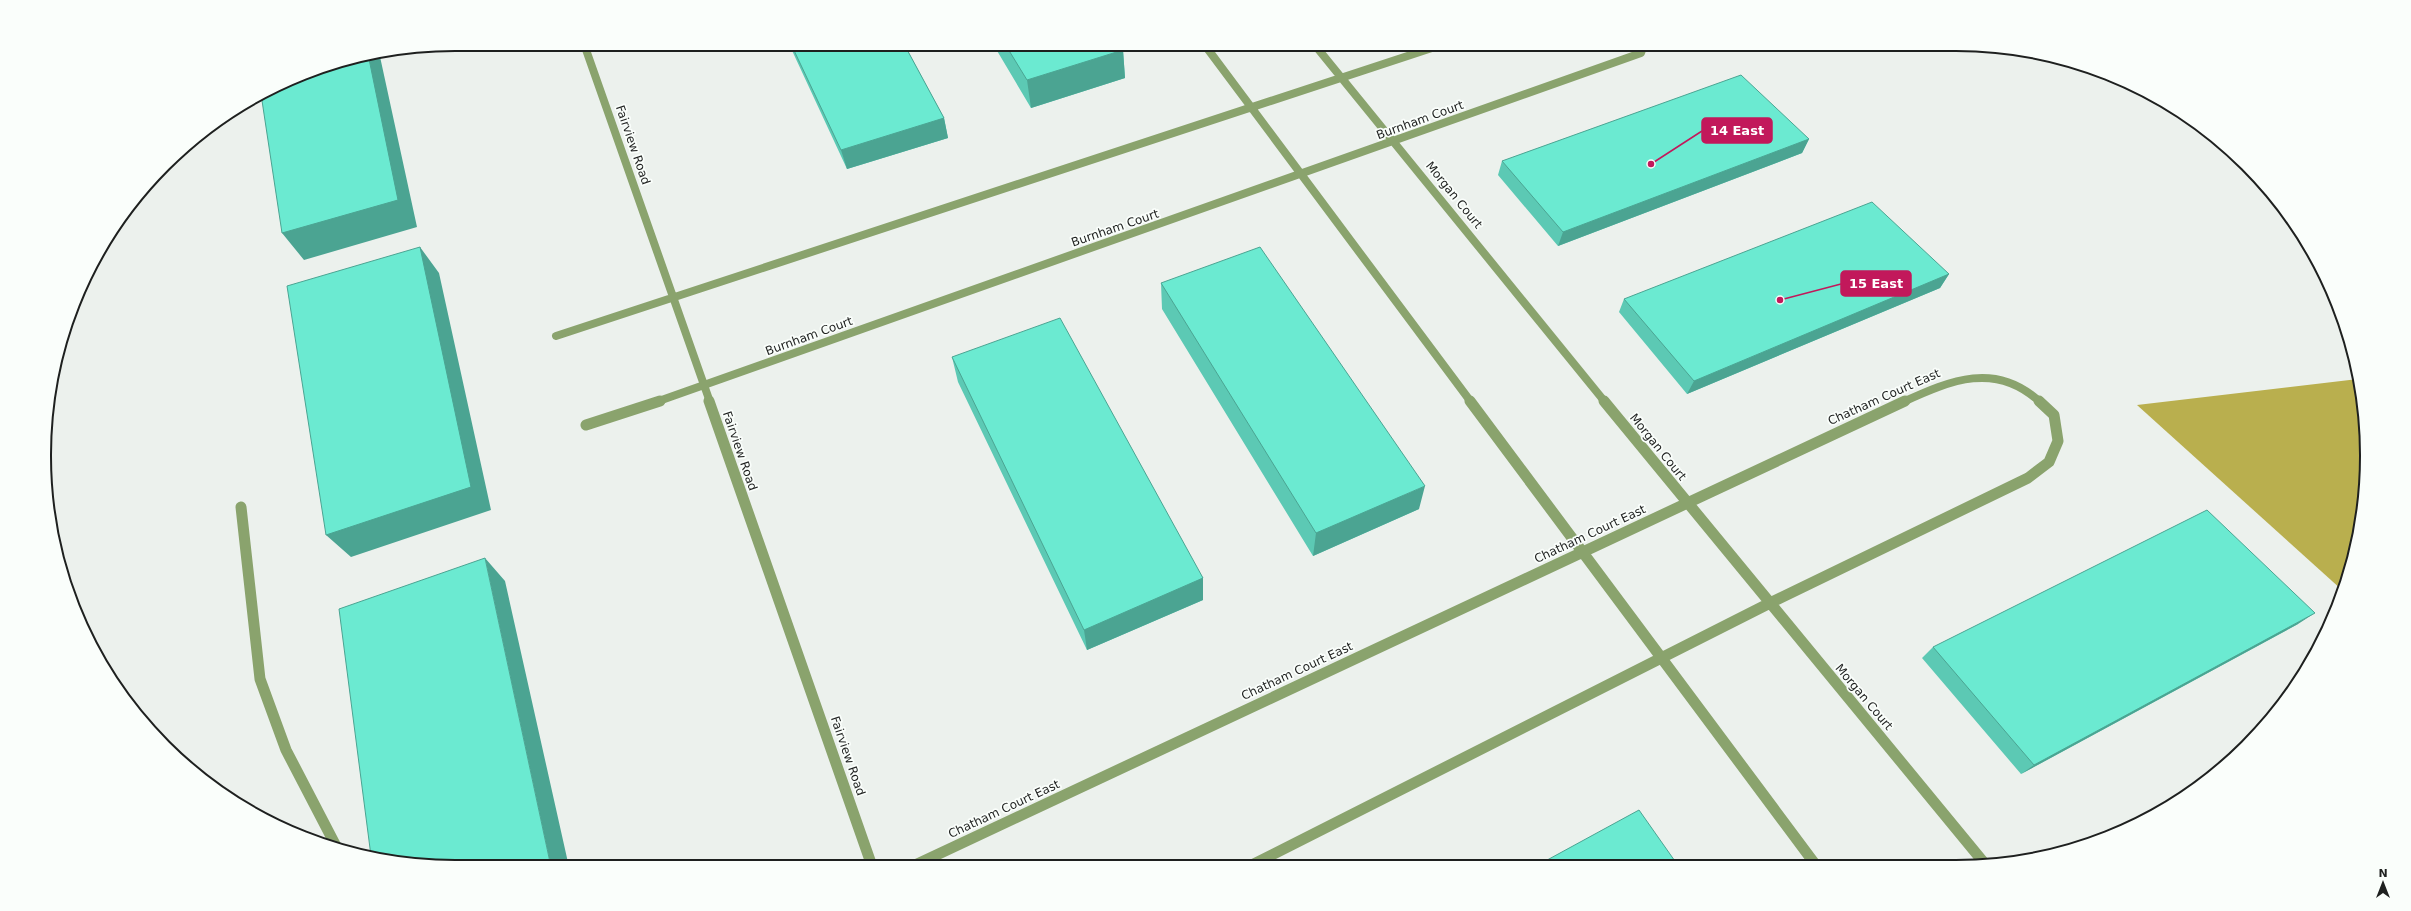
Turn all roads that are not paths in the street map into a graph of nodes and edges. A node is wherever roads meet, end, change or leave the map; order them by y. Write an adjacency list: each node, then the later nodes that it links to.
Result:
1 (586, 51): 10 (street, Fairview Road)
2 (1209, 51): 7 (street)
3 (1320, 51): 6 (street, Morgan Court)
4 (1422, 51): 6 (street)
5 (1642, 51): 8 (street, Burnham Court)
6 (1341, 77): 7 (street); 8 (street, Morgan Court)
7 (1251, 107): 9 (street); 10 (street)
8 (1394, 142): 9 (street, Burnham Court); 14 (street, Morgan Court)
9 (1301, 175): 12 (street, Burnham Court); 16 (street)
10 (672, 299): 11 (street); 12 (street, Fairview Road)
11 (556, 336)
12 (704, 387): 13 (street, Burnham Court); 21 (street, Fairview Road)
13 (586, 425)
14 (1687, 503): 16 (street, Chatham Court East); 17 (street, Morgan Court); 17 (street, Chatham Court East)
15 (241, 506): 19 (street)
16 (1584, 551): 18 (street); 22 (street, Chatham Court East)
17 (1770, 603): 18 (street, Chatham Court East); 20 (street, Morgan Court)
18 (1661, 658): 23 (street, Chatham Court East); 24 (street)
19 (334, 841)
20 (1981, 859)
21 (870, 860)
22 (927, 860)
23 (1262, 860)
24 (1812, 860)

